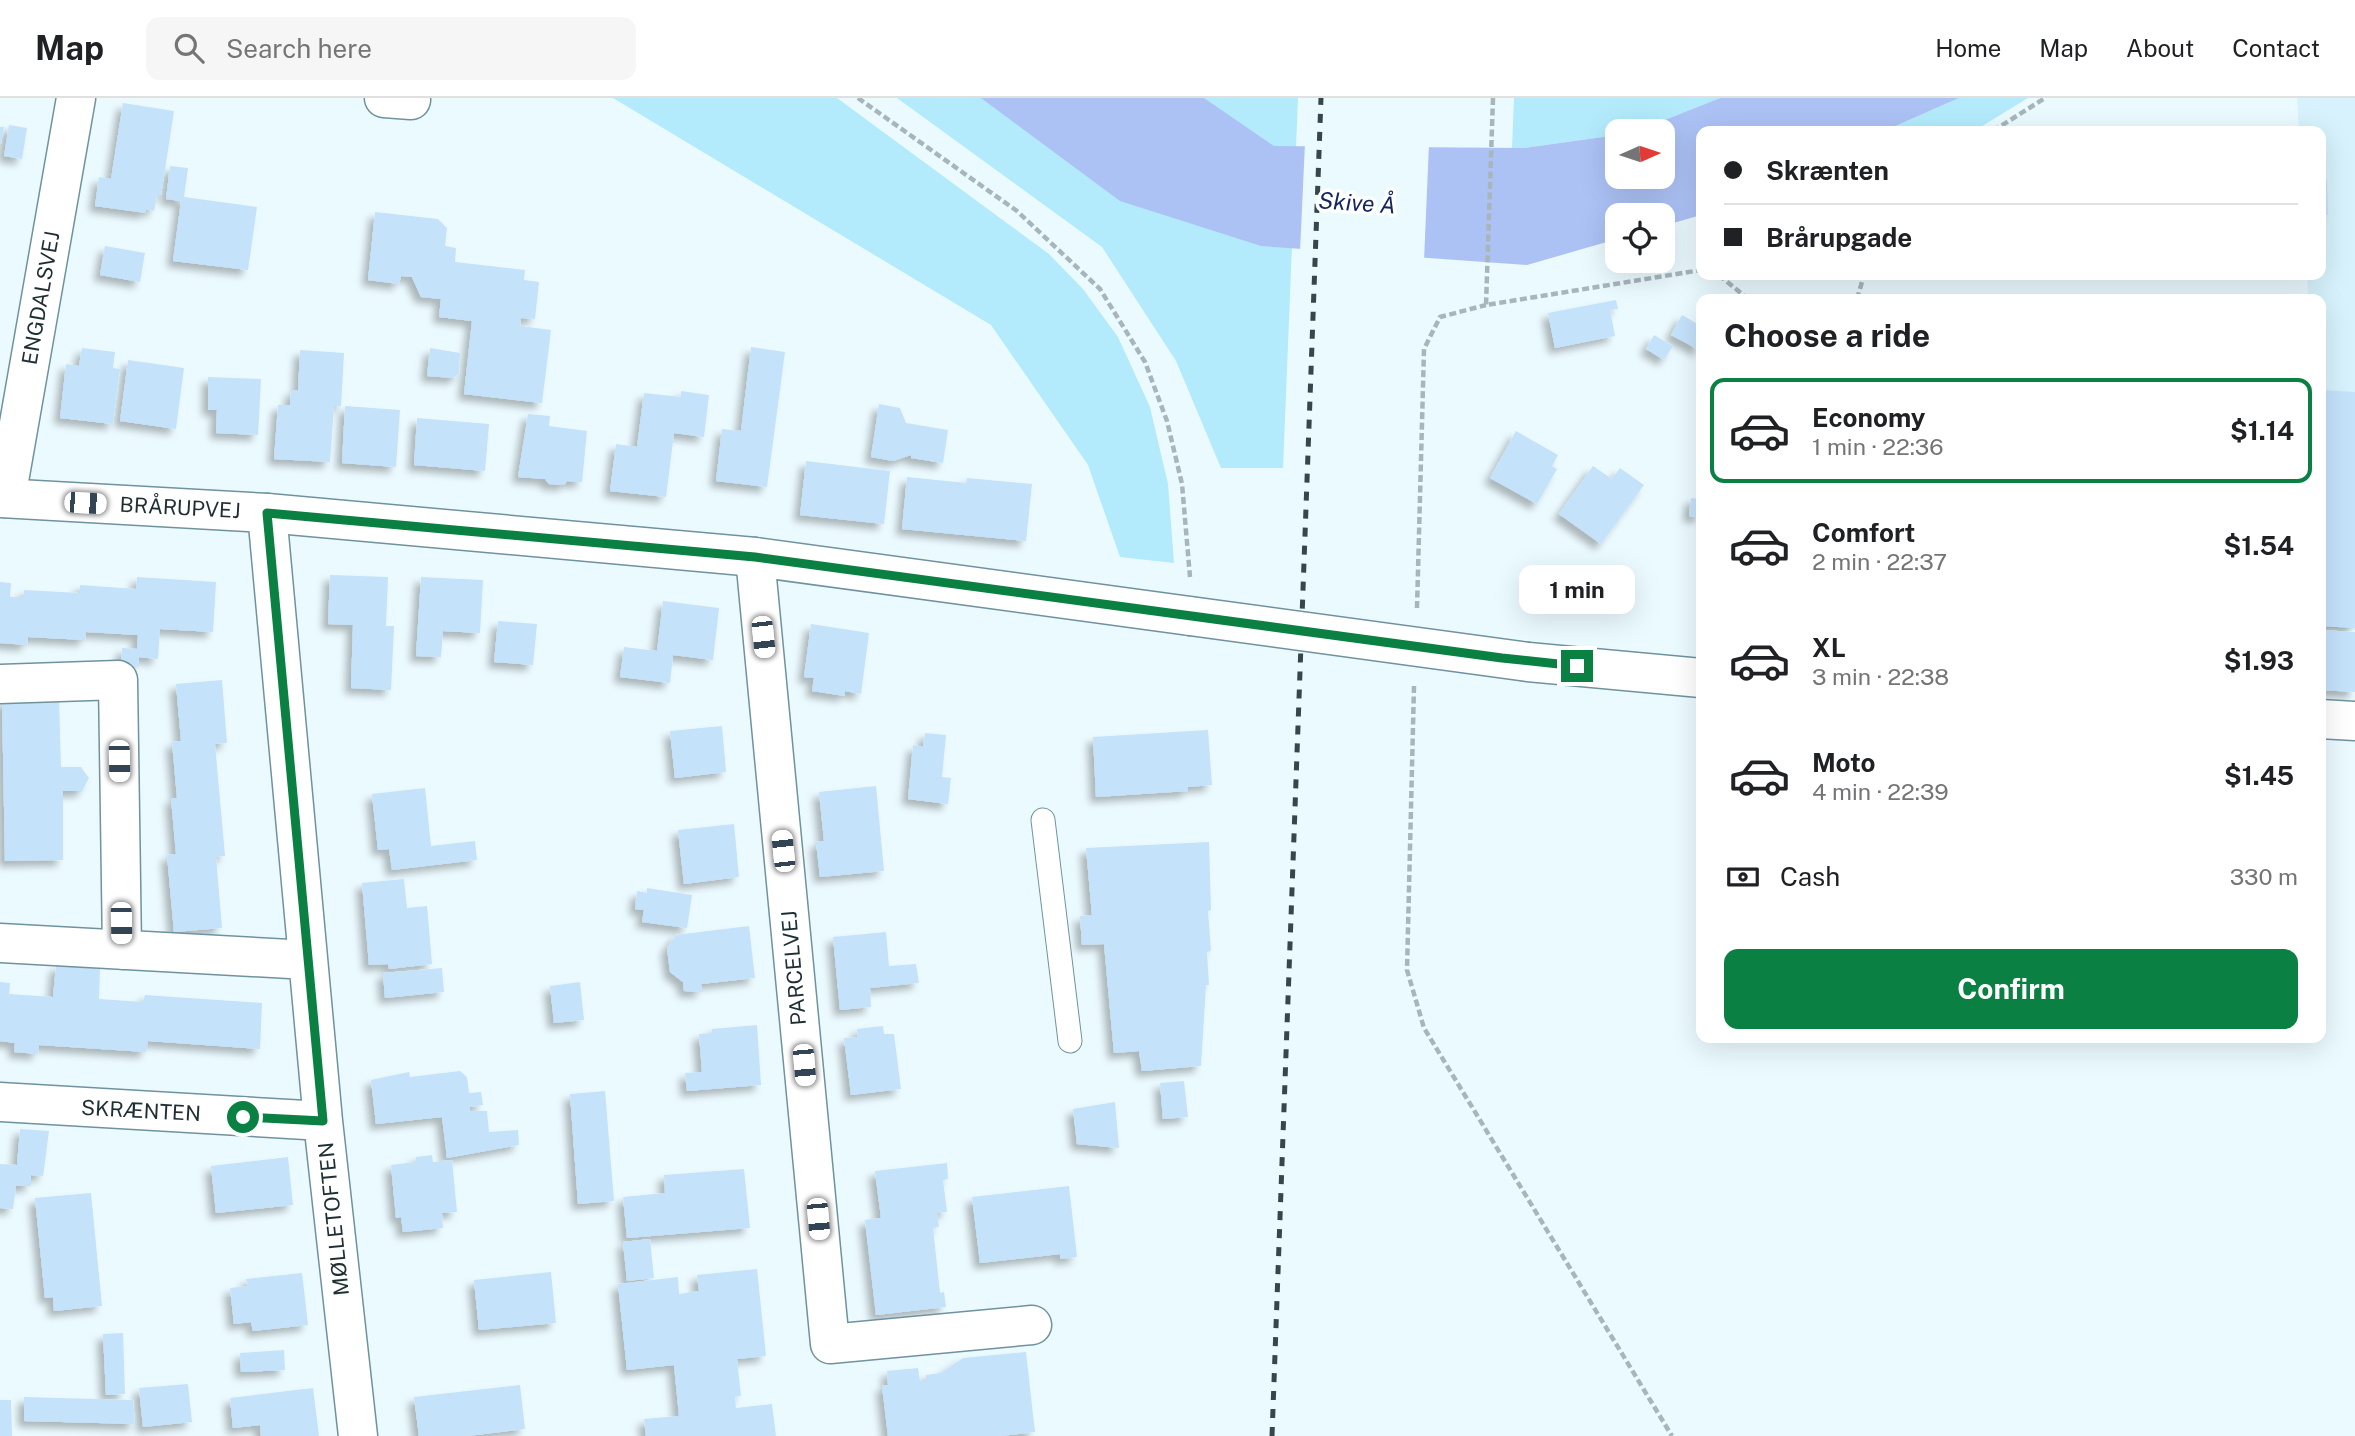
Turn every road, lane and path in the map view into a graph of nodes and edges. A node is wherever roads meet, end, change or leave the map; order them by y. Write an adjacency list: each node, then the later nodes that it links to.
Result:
1 (76, 98): 10 (street, ENGDALSVEJ)
2 (858, 98): 14 (path)
3 (1493, 98): 9 (path)
4 (2045, 98): 5 (path)
5 (2001, 126)
6 (1696, 271): 9 (path)
7 (1724, 280): 8 (path)
8 (1742, 294)
9 (1486, 305): 13 (path)
10 (3, 498): 11 (street, BRÅRUPVEJ)
11 (267, 513): 12 (street, BRÅRUPVEJ); 23 (street, MØLLETOFTEN)
12 (755, 557): 14 (street, BRÅRUPVEJ); 27 (street, PARCELVEJ)
13 (1416, 611)
14 (1190, 617): 15 (street, BRÅRUPVEJ, bridge)
15 (1696, 678)
16 (1415, 681): 29 (path)
17 (0, 684): 22 (street)
18 (2326, 719): 19 (street)
19 (2355, 721)
20 (1043, 820): 24 (lane)
21 (0, 943): 22 (street)
22 (122, 950): 23 (street)
23 (308, 960): 26 (street, MØLLETOFTEN)
24 (1070, 1041)
25 (0, 1102): 26 (street, SKRÆNTEN)
26 (323, 1121): 28 (street, MØLLETOFTEN)
27 (1032, 1325)
28 (358, 1436)
29 (1672, 1436)

